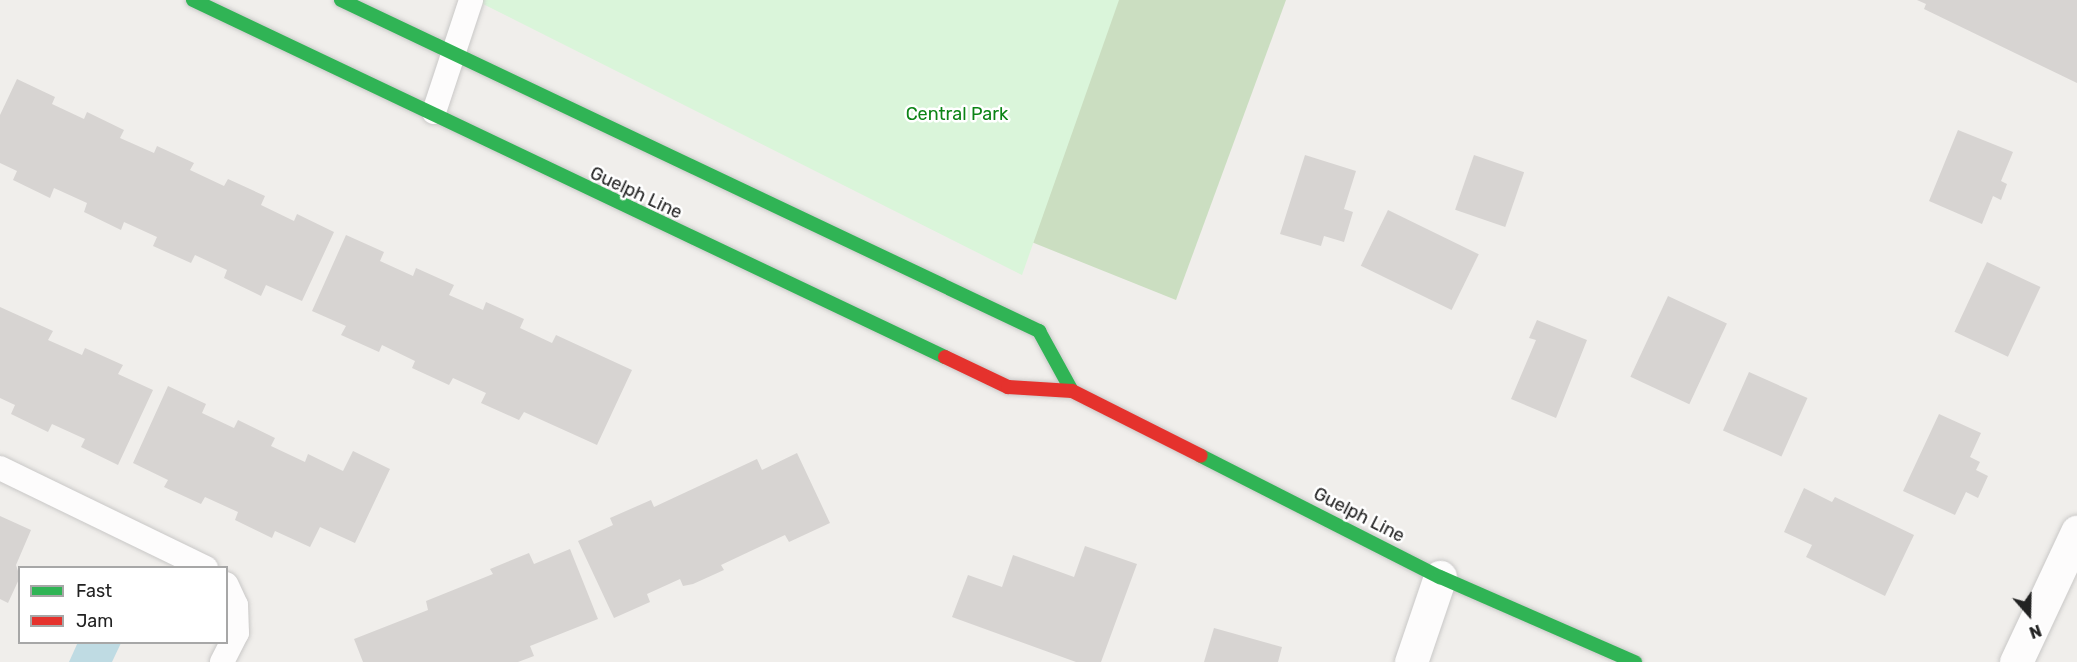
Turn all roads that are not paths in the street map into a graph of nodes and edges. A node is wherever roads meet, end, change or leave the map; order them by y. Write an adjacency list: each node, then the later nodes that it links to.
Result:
1 (193, 0): 5 (main road, Guelph Line)
2 (341, 0): 4 (main road)
3 (471, 0): 4 (lane)
4 (453, 54): 5 (lane); 6 (main road)
5 (434, 112): 6 (main road, Guelph Line)
6 (1072, 390): 10 (main road, Guelph Line)
7 (0, 468): 9 (lane)
8 (2077, 532): 15 (street)
9 (204, 566)
10 (1440, 577): 13 (street); 14 (main road, Guelph Line)
11 (228, 588): 12 (lane)
12 (222, 662)
13 (1412, 662)
14 (1635, 662)
15 (2016, 662)

